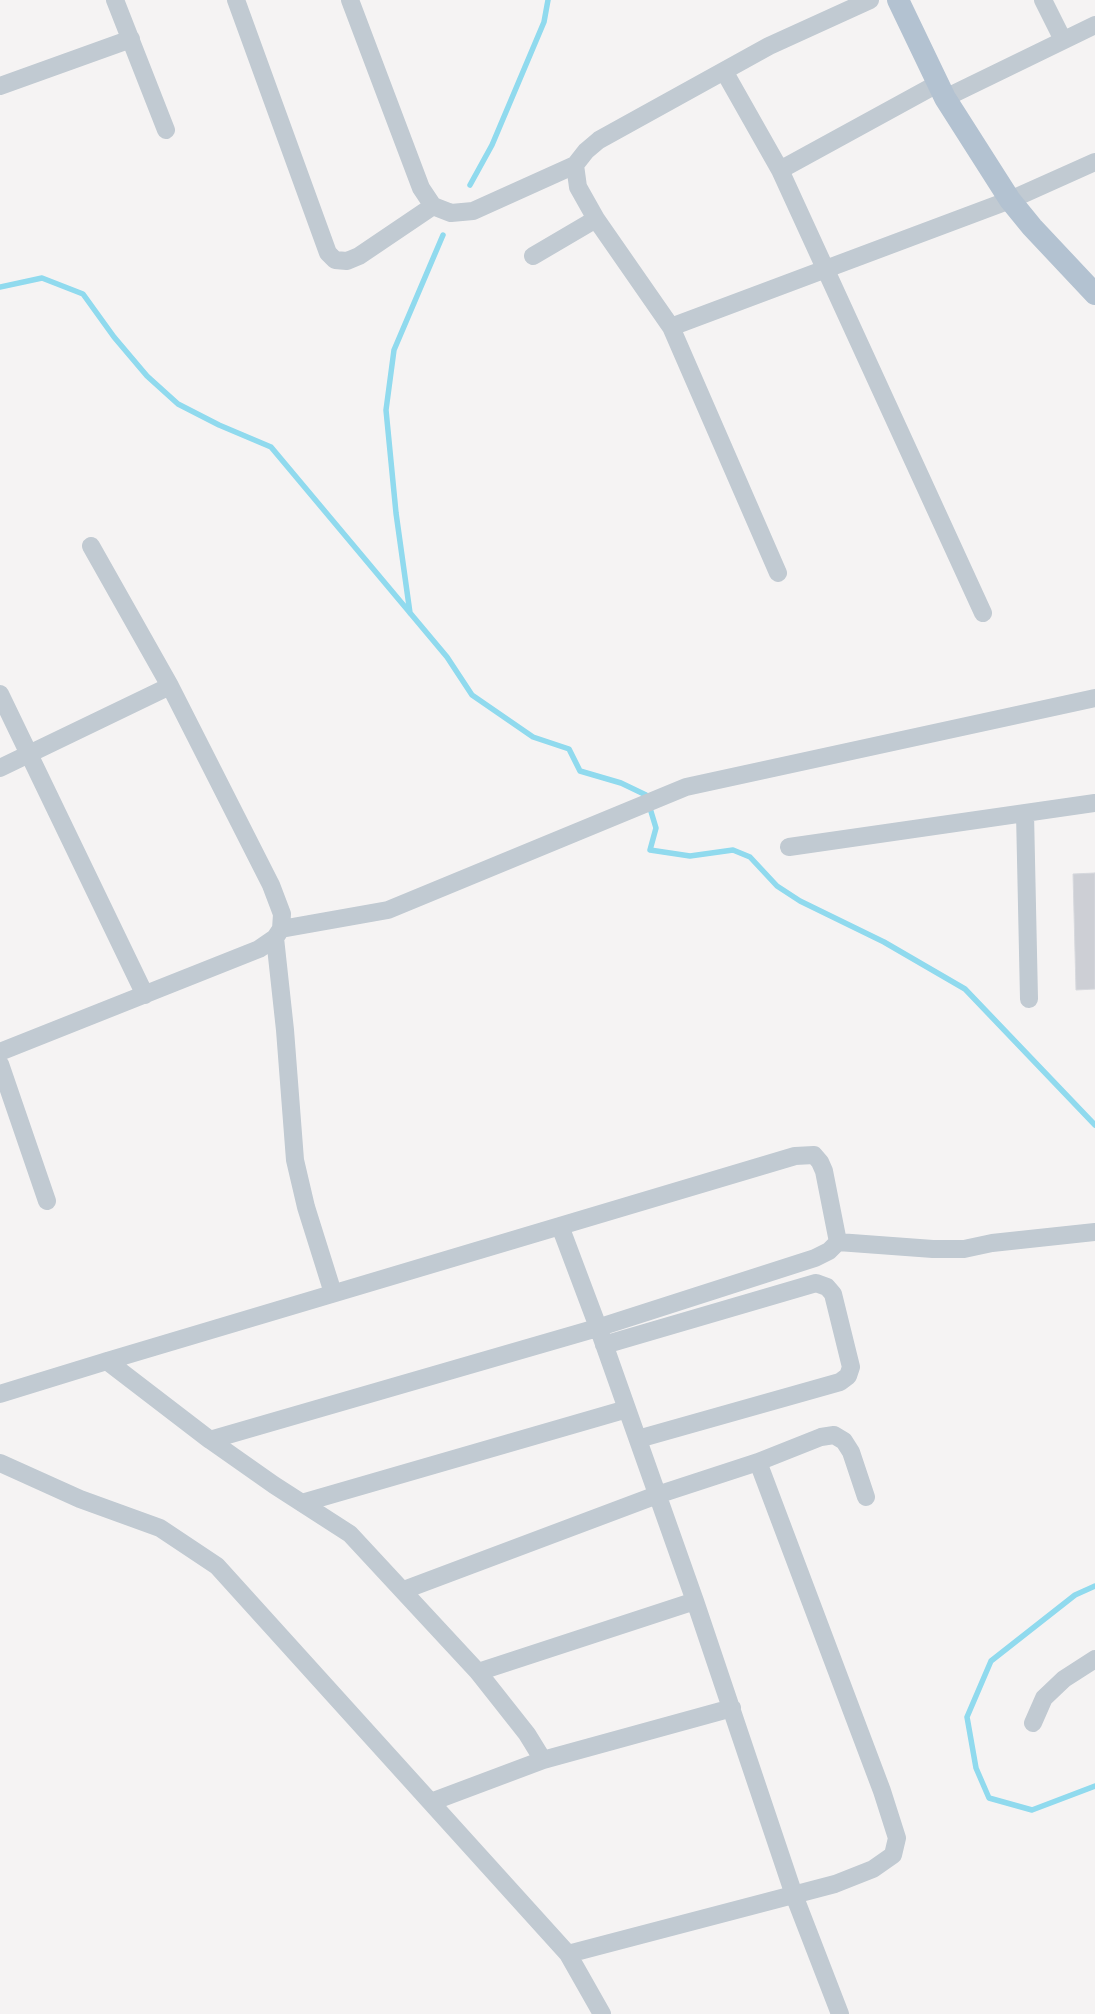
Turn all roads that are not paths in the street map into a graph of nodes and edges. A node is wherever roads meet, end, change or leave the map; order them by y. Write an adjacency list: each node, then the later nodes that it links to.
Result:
1 (115, 0): 8 (street)
2 (236, 0): 18 (street)
3 (350, 0): 18 (street)
4 (870, 0): 10 (street)
5 (898, 0): 12 (main road)
6 (1043, 0): 9 (street)
7 (1095, 25): 9 (street)
8 (131, 39): 11 (street); 13 (street)
9 (1063, 40): 12 (street)
10 (724, 71): 15 (street); 16 (street)
11 (0, 86)
12 (942, 90): 16 (street); 17 (main road)
13 (166, 130)
14 (1095, 162): 17 (street)
15 (575, 165): 18 (street); 19 (street)
16 (780, 170): 21 (street)
17 (1010, 200): 21 (street); 22 (main road)
18 (433, 206)
19 (596, 219): 20 (street); 23 (street)
20 (533, 256)
21 (825, 268): 23 (street); 26 (street)
22 (1095, 294)
23 (671, 327): 25 (street)
24 (91, 546): 27 (street)
25 (778, 573)
26 (983, 613)
27 (170, 686): 30 (street); 35 (street)
28 (0, 694): 30 (street)
29 (1095, 698): 35 (street)
30 (29, 755): 31 (street); 36 (street)
31 (0, 768)
32 (1095, 803): 33 (street)
33 (1025, 813): 34 (street); 37 (street)
34 (789, 847)
35 (278, 934): 36 (street); 44 (street)
36 (145, 995): 38 (street)
37 (1029, 1000)
38 (0, 1052)
39 (0, 1064): 40 (street)
40 (47, 1201)
41 (560, 1226): 43 (street); 44 (street); 45 (street)
42 (1095, 1232): 43 (street)
43 (838, 1242): 45 (street)
44 (333, 1293): 47 (street)
45 (598, 1326): 46 (street); 51 (street)
46 (604, 1345): 49 (street); 50 (street)
47 (108, 1360): 48 (street); 51 (street)
48 (0, 1394)
49 (627, 1409): 50 (street); 56 (street)
50 (638, 1439): 54 (street)
51 (210, 1440): 56 (street)
52 (758, 1462): 54 (street); 55 (street); 65 (street)
53 (0, 1463): 64 (street)
54 (657, 1495): 57 (street); 58 (street)
55 (866, 1497)
56 (302, 1503): 57 (street)
57 (404, 1590): 60 (street)
58 (694, 1601): 60 (street); 61 (street)
59 (1095, 1659): 62 (street)
60 (478, 1672): 63 (street)
61 (732, 1708): 63 (street); 65 (street)
62 (1033, 1724)
63 (543, 1760): 64 (street)
64 (431, 1802): 66 (street)
65 (794, 1895): 66 (street); 68 (street)
66 (568, 1954): 67 (street)
67 (602, 2014)
68 (840, 2014)

